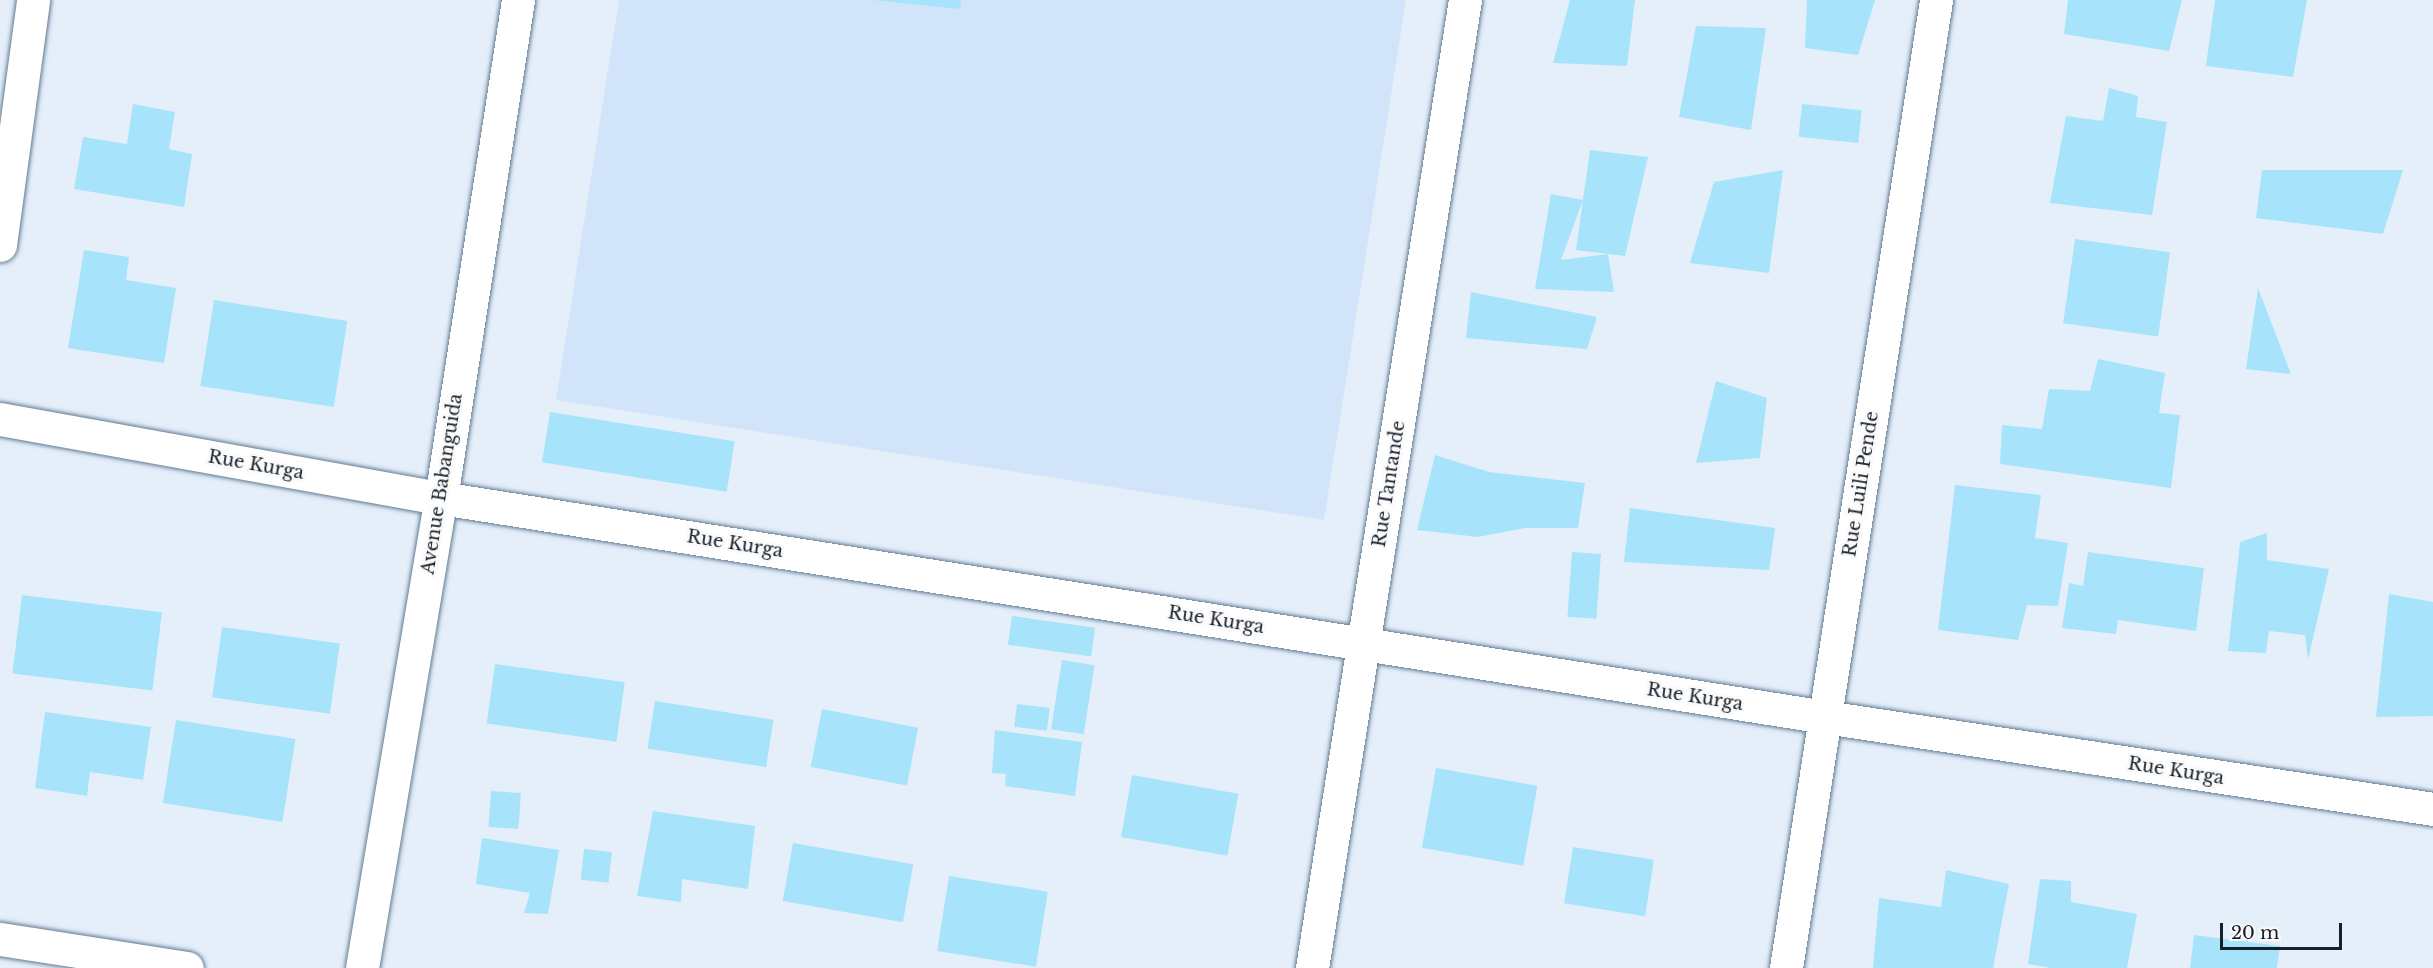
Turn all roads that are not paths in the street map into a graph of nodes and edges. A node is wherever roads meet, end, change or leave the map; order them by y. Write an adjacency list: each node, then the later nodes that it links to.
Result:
1 (33, 0): 5 (street)
2 (518, 0): 7 (street, Avenue Babanguida)
3 (1465, 0): 8 (street, Rue Tantande)
4 (1936, 0): 9 (street, Rue Luili Pende)
5 (0, 245)
6 (0, 419): 7 (street, Rue Kurga)
7 (441, 498): 8 (street, Rue Kurga); 13 (street, Avenue Babanguida)
8 (1364, 643): 9 (street, Rue Kurga); 14 (street, Rue Tantande)
9 (1825, 717): 10 (street, Rue Kurga); 15 (street, Rue Luili Pende)
10 (2433, 810)
11 (0, 939): 12 (street)
12 (187, 968)
13 (362, 968)
14 (1312, 968)
15 (1786, 968)

